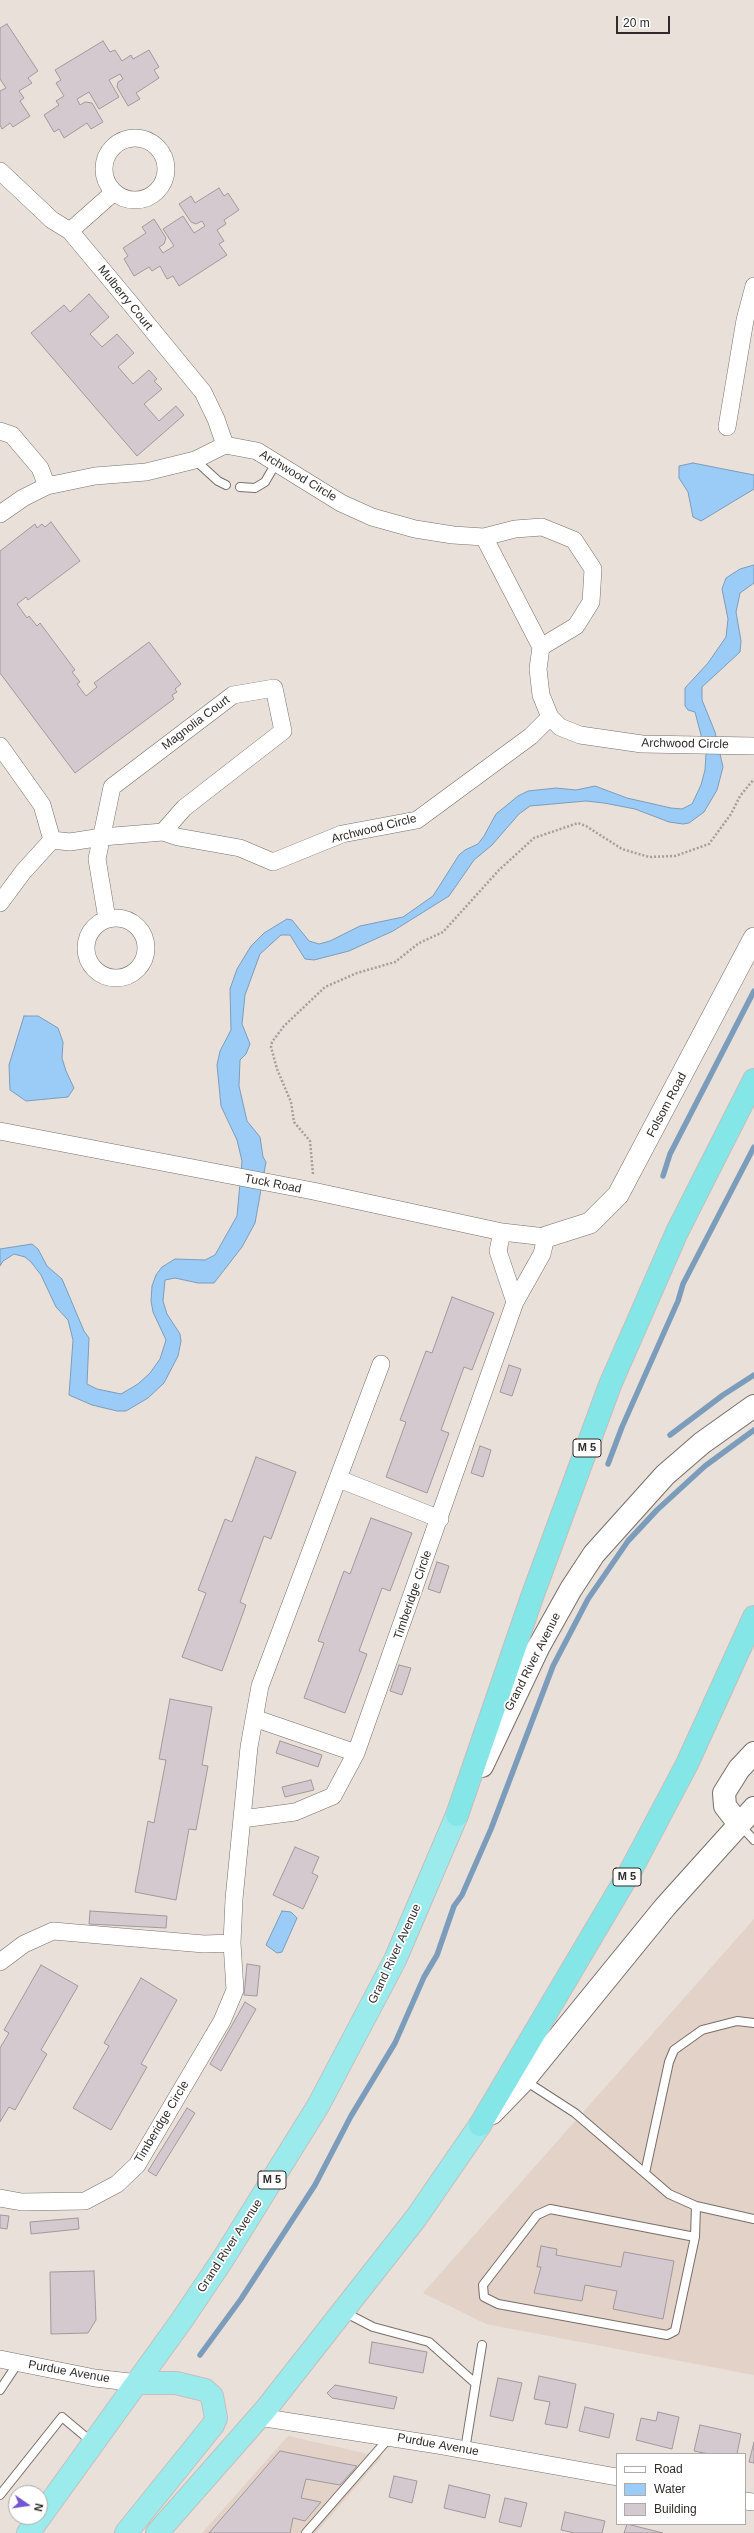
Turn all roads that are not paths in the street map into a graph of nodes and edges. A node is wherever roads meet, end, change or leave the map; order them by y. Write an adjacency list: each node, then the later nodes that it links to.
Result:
1 (0, 172): 3 (street, Mulberry Court)
2 (114, 192): 3 (street)
3 (70, 231): 7 (street, Mulberry Court)
4 (754, 286): 5 (street)
5 (727, 427)
6 (0, 431): 11 (street)
7 (225, 445): 8 (street); 9 (street, Archwood Circle)
8 (195, 460): 10 (lane); 11 (street)
9 (276, 463): 12 (lane); 14 (street, Archwood Circle)
10 (226, 484)
11 (47, 486): 13 (street)
12 (240, 487)
13 (0, 514)
14 (484, 537): 15 (street); 15 (street, Archwood Circle)
15 (541, 648): 16 (street, Archwood Circle)
16 (550, 717): 18 (street, Archwood Circle); 19 (street, Archwood Circle)
17 (0, 746): 21 (street)
18 (754, 746)
19 (163, 832): 20 (street, Archwood Circle); 20 (street, Magnolia Court)
20 (102, 836): 21 (street, Archwood Circle); 23 (street, Magnolia Court)
21 (52, 840): 22 (street)
22 (0, 903)
23 (107, 919)
24 (754, 938): 28 (street, Folsom Road)
25 (754, 1080): 39 (highway, M 5)
26 (0, 1131): 27 (street, Tuck Road)
27 (502, 1232): 28 (street, Tuck Road); 29 (street)
28 (546, 1237): 29 (street, Timberidge Circle)
29 (515, 1302): 33 (street, Timberidge Circle)
30 (381, 1364): 32 (street, Timberidge Circle)
31 (754, 1406): 39 (main road, Grand River Avenue)
32 (339, 1479): 33 (street); 35 (street, Timberidge Circle)
33 (440, 1519): 36 (street, Timberidge Circle)
34 (754, 1617): 47 (highway, M 5)
35 (254, 1718): 36 (street); 40 (street, Timberidge Circle)
36 (356, 1753): 40 (street, Timberidge Circle)
37 (754, 1753): 41 (main road)
38 (754, 1808): 41 (main road)
39 (457, 1815): 57 (highway, Grand River Avenue / M 5)
40 (242, 1819): 43 (street, Timberidge Circle)
41 (739, 1824): 42 (lane); 46 (main road)
42 (754, 1840)
43 (232, 1943): 44 (street); 49 (street, Timberidge Circle)
44 (0, 1962)
45 (754, 2023): 48 (lane)
46 (524, 2080): 47 (main road); 48 (lane)
47 (480, 2125): 53 (highway, M 5)
48 (645, 2173): 50 (lane)
49 (0, 2198)
50 (696, 2206): 51 (lane); 52 (lane)
51 (754, 2219)
52 (695, 2237): 52 (lane)
53 (343, 2312): 58 (lane); 60 (highway, M 5)
54 (482, 2346): 58 (lane)
55 (0, 2359): 56 (street, Purdue Avenue)
56 (18, 2363): 57 (street, Purdue Avenue); 59 (lane)
57 (138, 2383): 62 (highway, Grand River Avenue / M 5); 67 (highway)
58 (475, 2383): 63 (lane)
59 (0, 2390)
60 (259, 2416): 61 (street, Purdue Avenue); 68 (highway, M 5)
61 (390, 2437): 63 (street, Purdue Avenue); 69 (lane)
62 (94, 2444): 65 (lane); 66 (highway, Grand River Avenue / M 5)
63 (465, 2450): 64 (street, Purdue Avenue)
64 (616, 2477)
65 (0, 2495)
66 (48, 2506)
67 (126, 2533)
68 (157, 2533)
69 (306, 2533)

